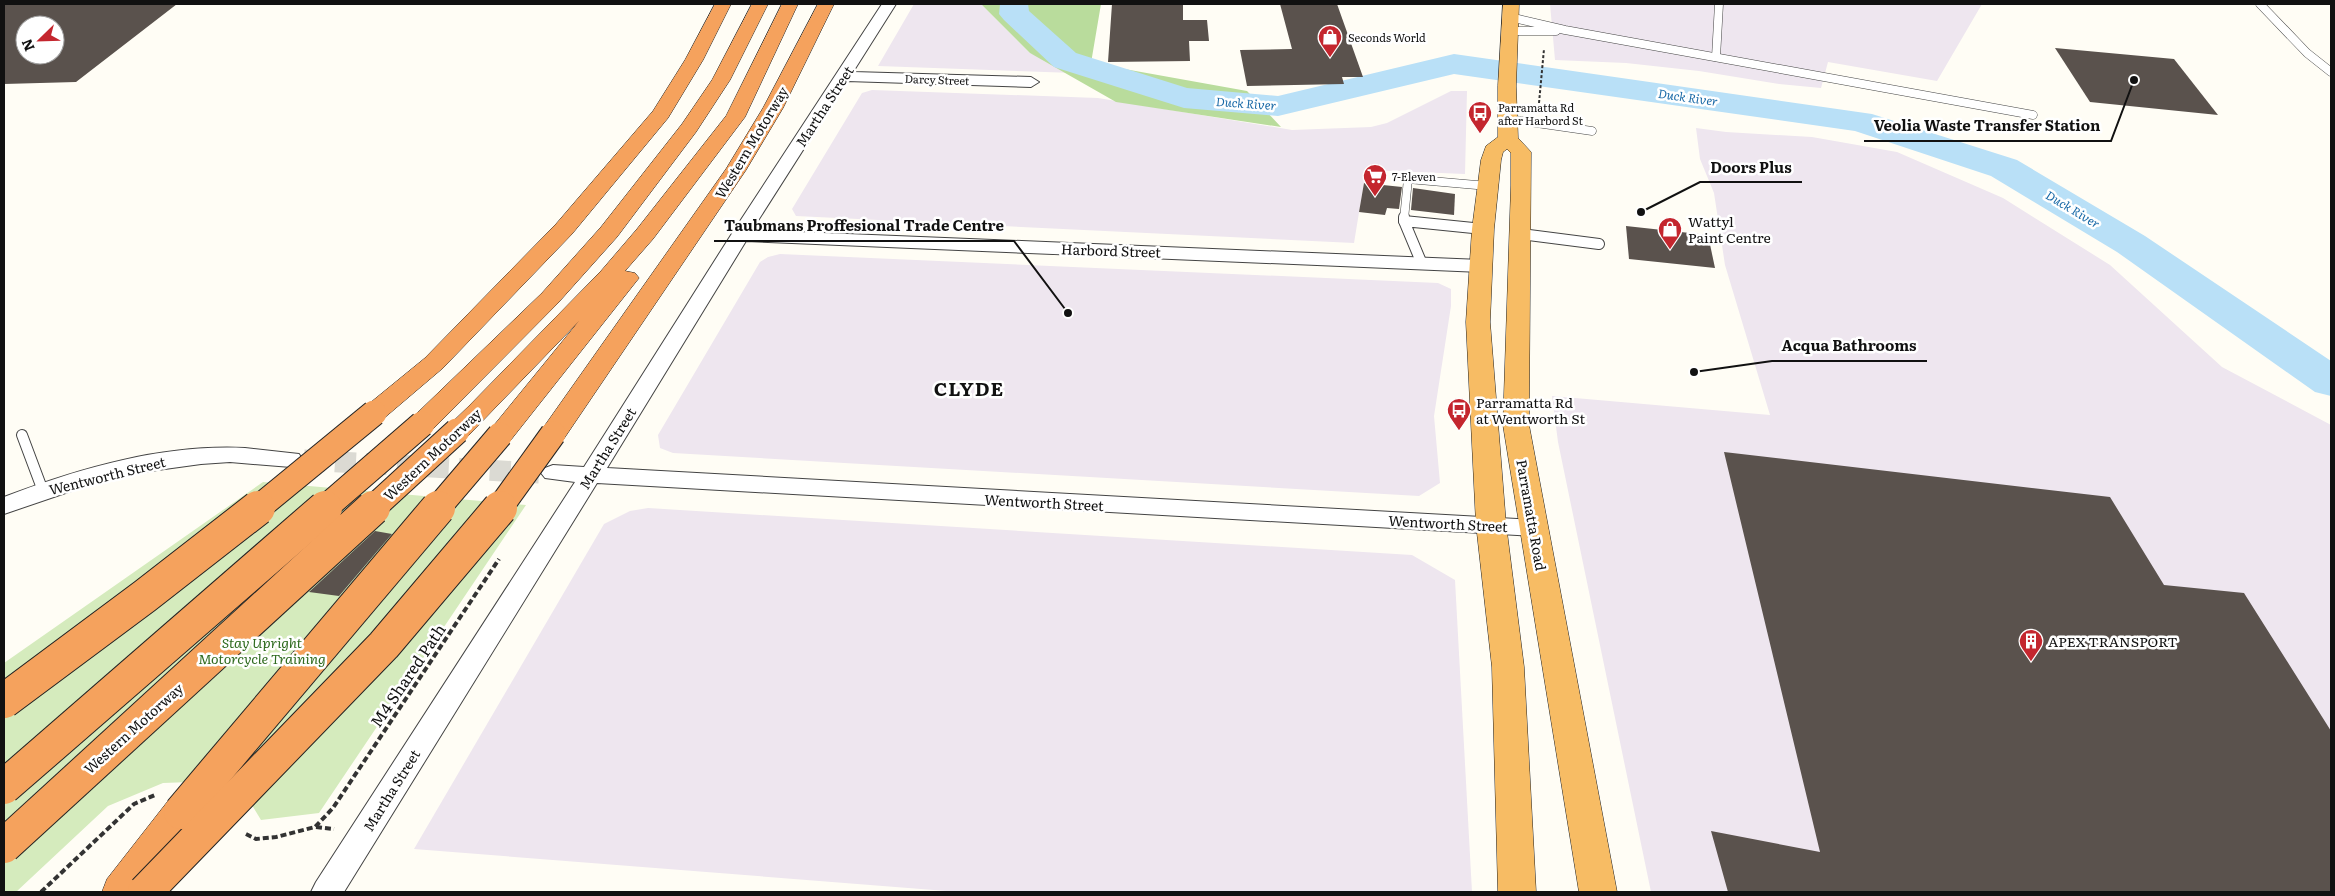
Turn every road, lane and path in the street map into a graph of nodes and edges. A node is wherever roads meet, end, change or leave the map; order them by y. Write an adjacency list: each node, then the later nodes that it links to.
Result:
1 (723, 4): 37 (highway, bridge)
2 (760, 4): 38 (highway, Western Motorway, bridge)
3 (790, 4): 17 (highway, Western Motorway)
4 (826, 4): 44 (highway, Western Motorway, bridge)
5 (889, 4): 13 (street, Martha Street)
6 (1719, 4): 11 (lane)
7 (2260, 4): 12 (lane)
8 (1510, 17): 9 (lane); 9 (lane); 18 (highway)
9 (1565, 30): 11 (lane)
10 (1544, 49): 15 (path)
11 (1716, 57): 16 (lane)
12 (2331, 72)
13 (843, 76): 14 (street, Darcy Street); 24 (street, Martha Street)
14 (1031, 82)
15 (1539, 103)
16 (2033, 115)
17 (735, 117): 39 (highway, bridge); 41 (highway, Western Motorway, bridge)
18 (1508, 129): 19 (lane); 20 (highway); 23 (highway, Parramatta Road)
19 (1592, 131)
20 (1488, 186): 21 (lane); 22 (highway)
21 (1404, 221): 22 (lane); 26 (lane)
22 (1483, 229): 27 (highway)
23 (1521, 234): 25 (lane); 35 (highway, Parramatta Road)
24 (740, 235): 26 (street, Harbord Street); 31 (street, Martha Street)
25 (1599, 244)
26 (1422, 264): 27 (street, Harbord Street)
27 (1481, 266): 34 (highway)
28 (22, 435): 32 (lane, Wentworth Street)
29 (291, 459): 32 (street, Wentworth Street)
30 (553, 473): 31 (street, Wentworth Street)
31 (590, 475): 34 (street, Wentworth Street); 45 (street, Martha Street)
32 (43, 491): 33 (street)
33 (4, 506)
34 (1491, 524): 35 (street, Wentworth Street); 46 (highway)
35 (1535, 528): 47 (highway, Parramatta Road)
36 (502, 555): 40 (path, M4 Shared Path)
37 (4, 702)
38 (4, 787)
39 (173, 802): 42 (path); 43 (highway)
40 (246, 834)
41 (4, 846)
42 (41, 892)
43 (121, 892)
44 (145, 892)
45 (327, 892)
46 (1517, 892)
47 (1598, 892)

